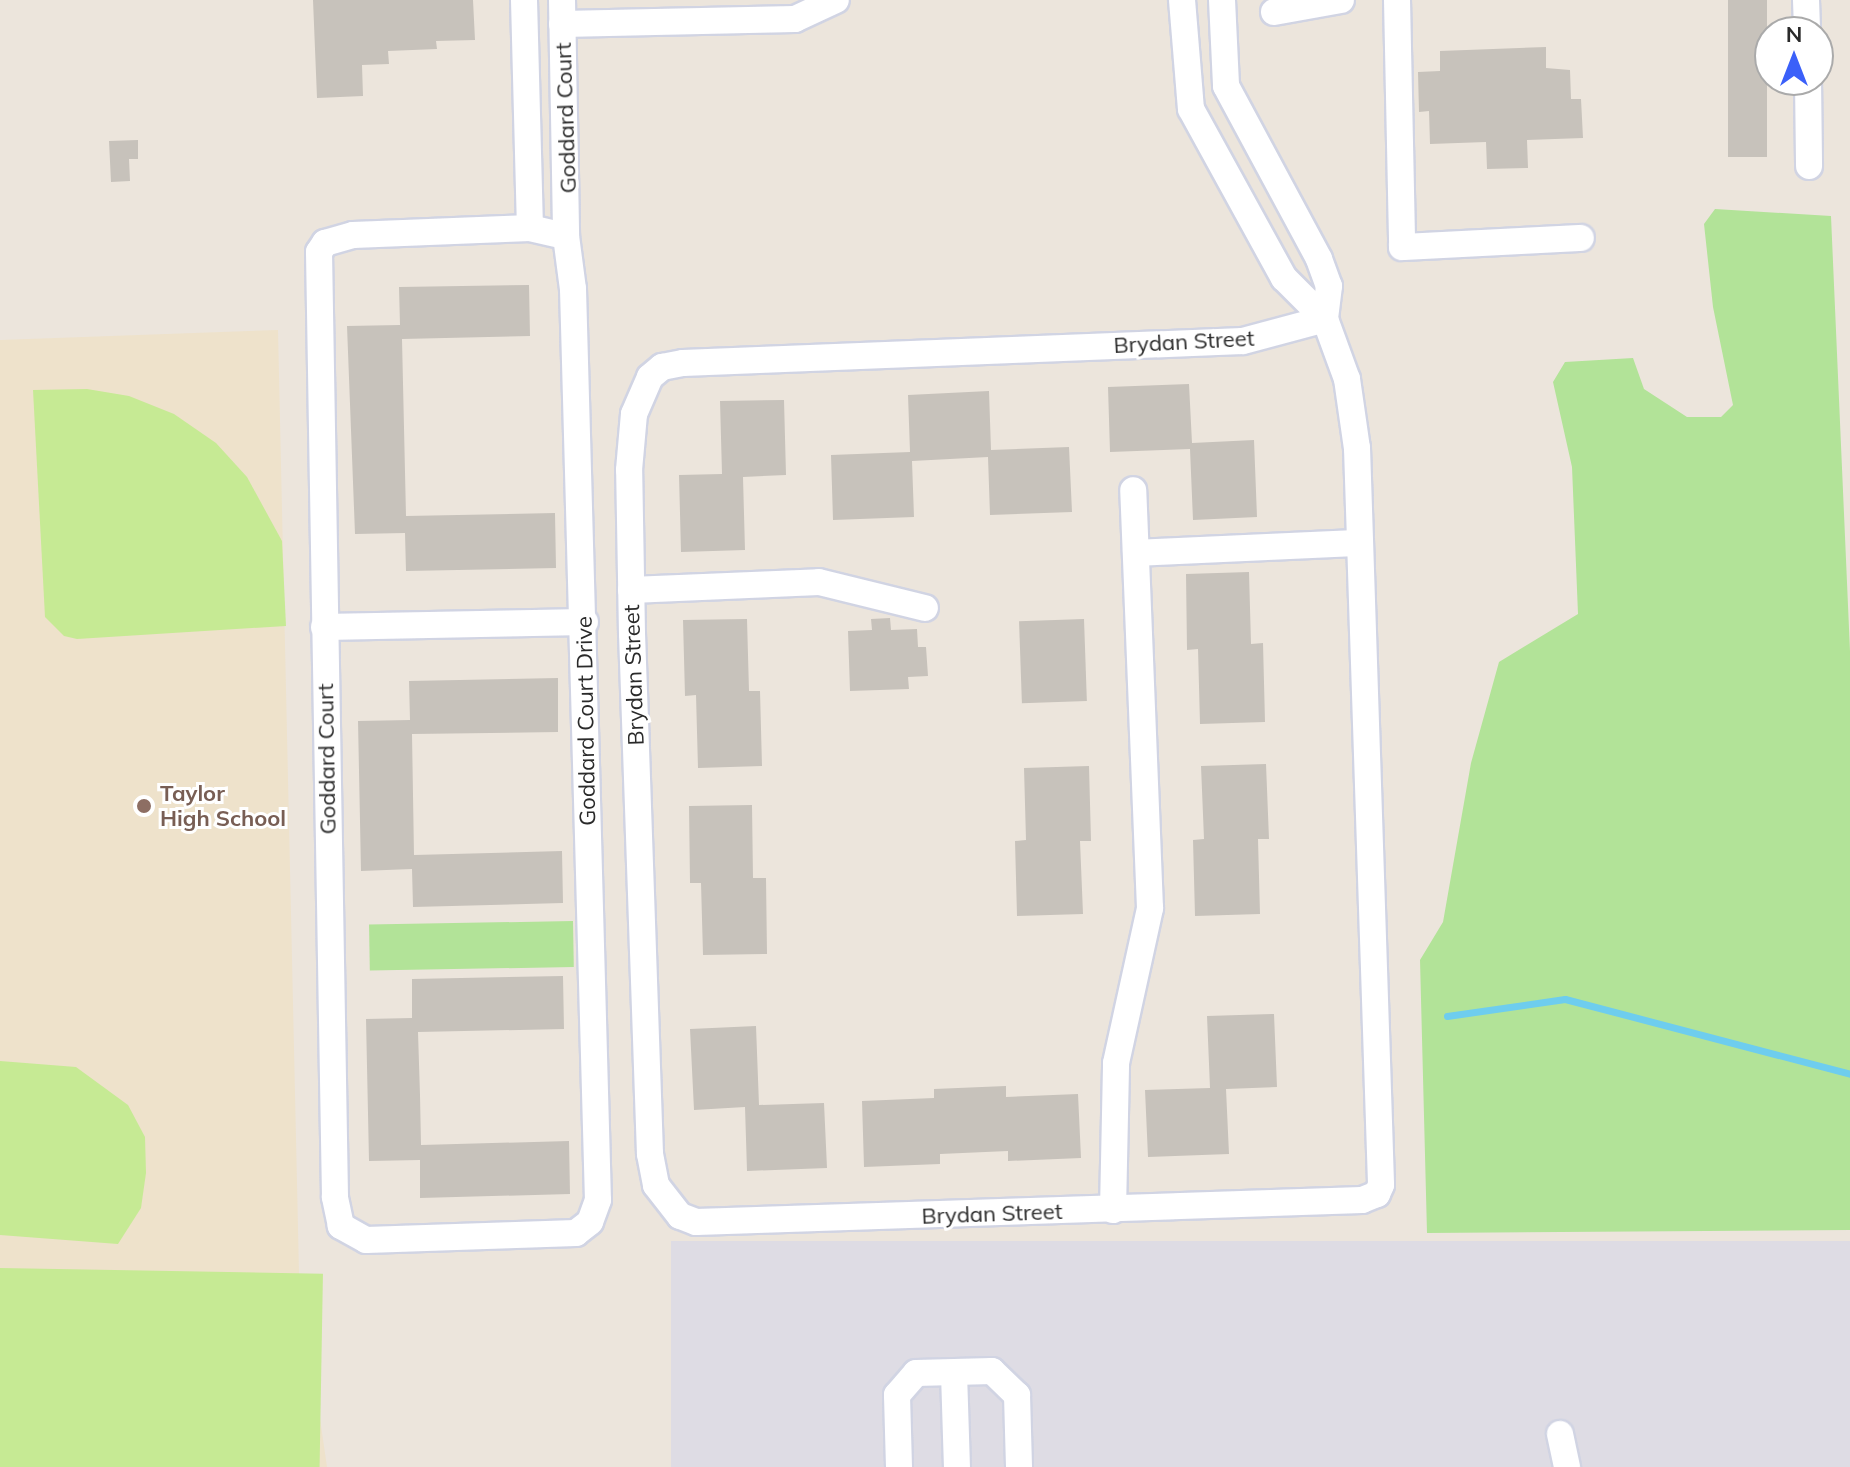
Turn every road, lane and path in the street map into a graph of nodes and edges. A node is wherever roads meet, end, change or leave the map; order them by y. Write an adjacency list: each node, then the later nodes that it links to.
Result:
1 (524, 0): 13 (street, Goddard Court)
2 (836, 0): 7 (street)
3 (1182, 0): 15 (street, Brydan Street)
4 (1222, 0): 15 (street, Brydan Street)
5 (1341, 0): 10 (street)
6 (1397, 0): 14 (street)
7 (795, 10): 8 (street)
8 (718, 11): 9 (street)
9 (562, 12): 13 (street, Goddard Court)
10 (1274, 12)
11 (1808, 96): 12 (street)
12 (1809, 166)
13 (549, 231): 21 (street, Goddard Court Drive); 22 (street, Goddard Court)
14 (1581, 238)
15 (1325, 319): 17 (street, Brydan Street); 19 (street, Brydan Street)
16 (1133, 490): 18 (street)
17 (1360, 543): 18 (street); 23 (street, Brydan Street)
18 (1136, 553): 23 (street)
19 (631, 590): 20 (street); 23 (street, Brydan Street)
20 (925, 608)
21 (585, 622): 22 (street); 24 (street, Goddard Court Drive)
22 (324, 627): 24 (street, Goddard Court)
23 (1113, 1210)
24 (590, 1222)
25 (954, 1373): 27 (street); 28 (street); 29 (street)
26 (1560, 1434): 30 (street)
27 (899, 1467)
28 (957, 1467)
29 (1019, 1467)
30 (1567, 1467)

